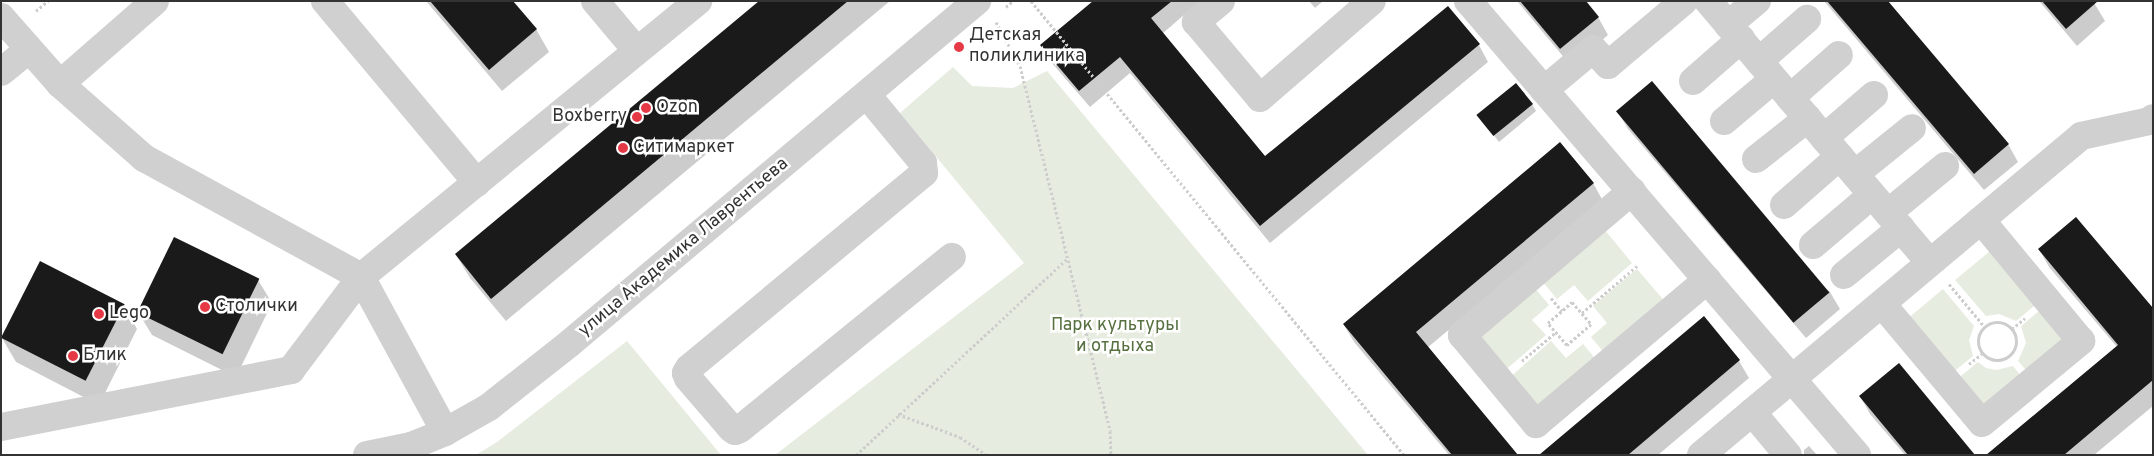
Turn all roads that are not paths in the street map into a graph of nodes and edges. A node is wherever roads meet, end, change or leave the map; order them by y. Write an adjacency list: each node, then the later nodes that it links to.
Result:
1 (155, 1): 21 (street)
2 (325, 1): 31 (street)
3 (595, 1): 16 (street)
4 (698, 1): 16 (street)
5 (1221, 1): 6 (street)
6 (1372, 1)
7 (1468, 1): 22 (street)
8 (1684, 1): 22 (street)
9 (1708, 1): 14 (street)
10 (1757, 1): 14 (street)
11 (986, 9): 23 (street, улица Академика Лаврентьева)
12 (1, 16): 15 (street)
13 (1807, 19): 19 (street)
14 (1734, 32): 19 (street); 20 (street)
15 (29, 49): 18 (street); 21 (street)
16 (637, 51): 31 (street)
17 (1839, 55): 19 (street)
18 (1, 72)
19 (1774, 79): 26 (street); 30 (street)
20 (1693, 81)
21 (60, 84): 39 (street)
22 (1544, 90): 32 (street)
23 (867, 95): 36 (street); 45 (street, улица Академика Лаврентьева)
24 (1874, 95): 30 (street)
25 (2153, 118): 34 (street)
26 (1724, 121)
27 (1912, 128): 30 (street)
28 (1756, 159): 30 (street)
29 (1945, 166): 30 (street)
30 (1855, 175): 33 (street); 35 (street); 37 (street); 38 (street)
31 (477, 183): 39 (street)
32 (1632, 192): 40 (street); 40 (street)
33 (1784, 204)
34 (1981, 220): 37 (street); 41 (street)
35 (1814, 245)
36 (952, 257)
37 (1930, 263): 41 (street)
38 (1844, 275)
39 (361, 277): 44 (street); 45 (street)
40 (1707, 280): 42 (street)
41 (1882, 304): 42 (street)
42 (1792, 379): 43 (street); 49 (street)
43 (1752, 412): 46 (street); 48 (street)
44 (1, 427)
45 (445, 432): 47 (street, улица Академика Лаврентьева)
46 (1712, 451)
47 (367, 455)
48 (1788, 455)
49 (1857, 455)

